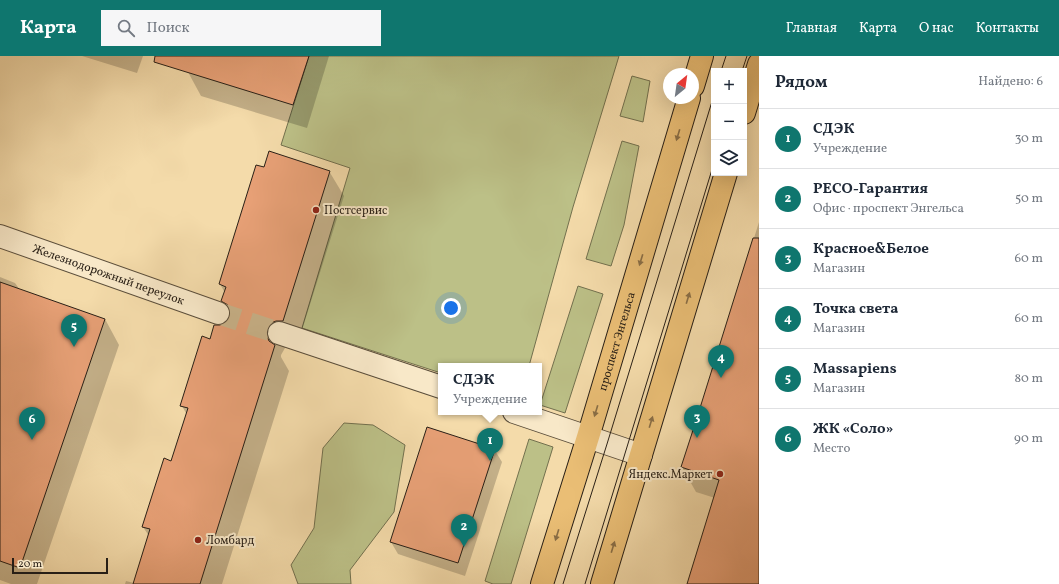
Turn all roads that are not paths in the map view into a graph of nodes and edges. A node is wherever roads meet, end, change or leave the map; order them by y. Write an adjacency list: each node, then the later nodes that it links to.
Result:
1 (702, 56): 3 (main road)
2 (759, 64): 5 (main road)
3 (698, 68)
4 (688, 104): 12 (main road, проспект Энгельса, one-way to 12)
5 (747, 104)
6 (725, 176): 13 (main road, one-way to 6)
7 (0, 236): 8 (street, Железнодорожный переулок)
8 (218, 313)
9 (279, 333): 10 (street)
10 (438, 386)
11 (523, 415): 12 (street)
12 (588, 437): 13 (street); 14 (main road, проспект Энгельса, one-way to 14)
13 (641, 455): 15 (main road, one-way to 13)
14 (542, 584)
15 (602, 584)

